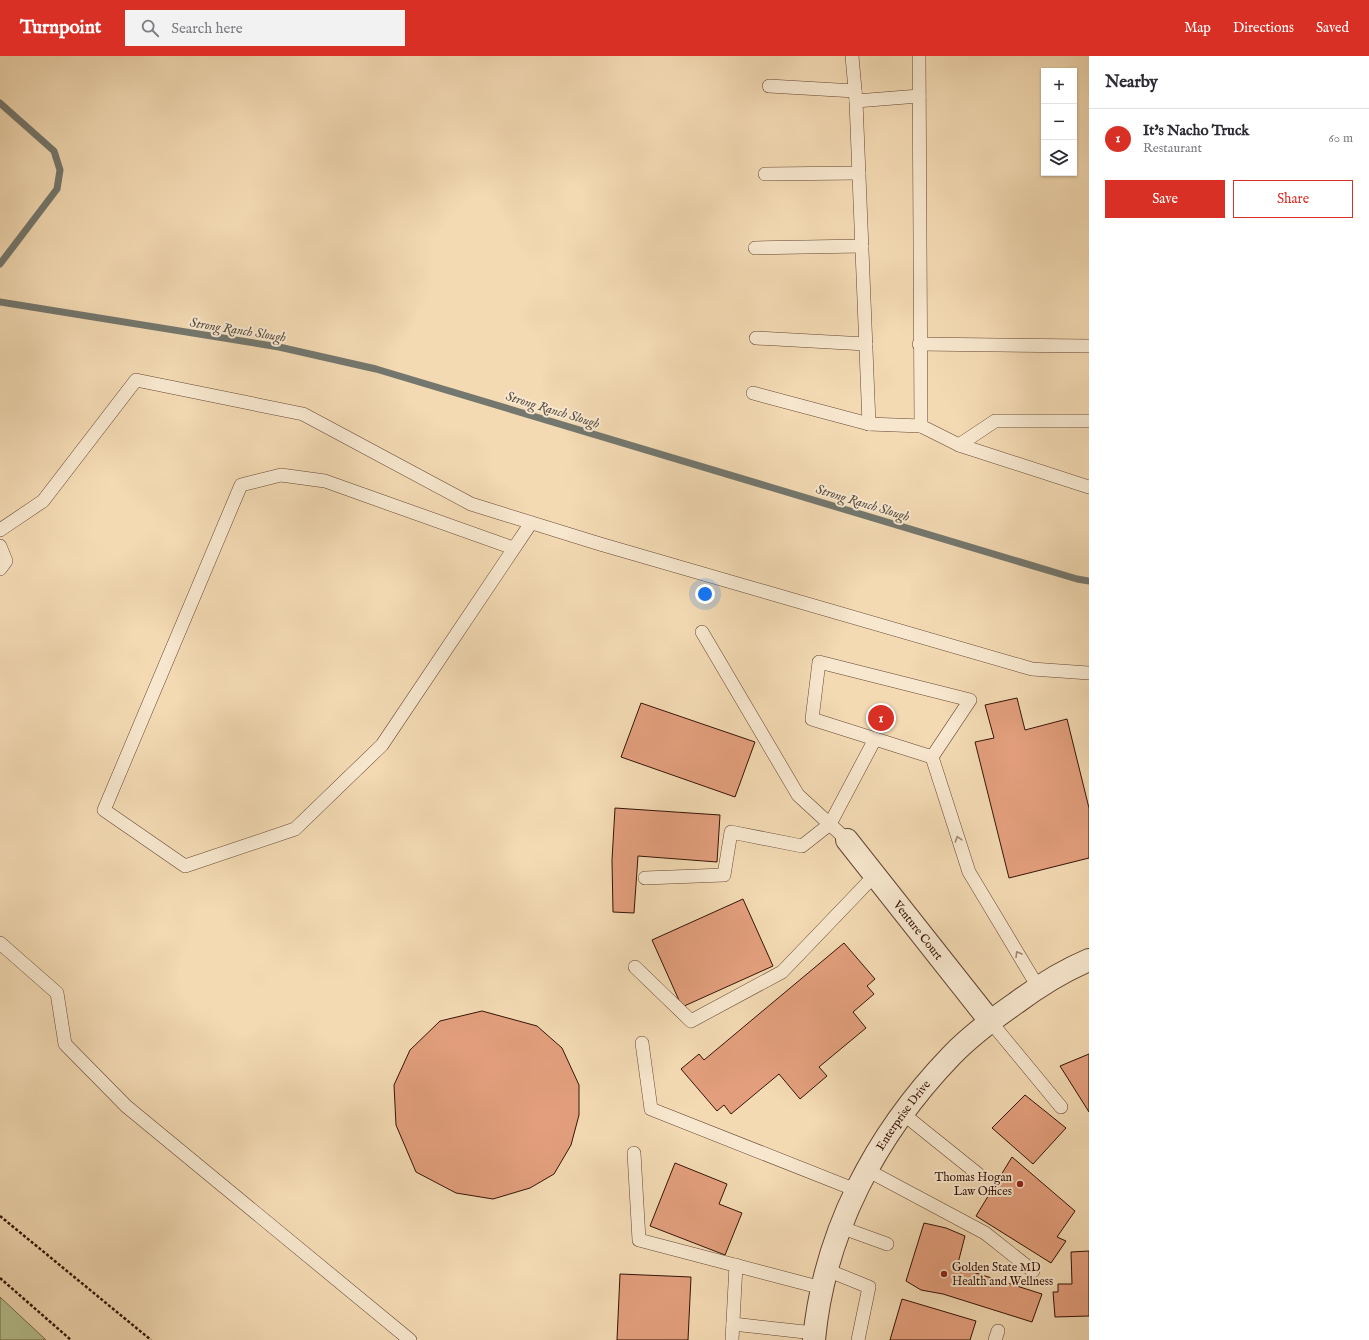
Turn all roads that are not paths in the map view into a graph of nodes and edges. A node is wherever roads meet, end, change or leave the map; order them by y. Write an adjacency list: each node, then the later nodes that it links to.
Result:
1 (852, 56): 4 (lane)
2 (919, 56): 5 (lane)
3 (769, 86): 4 (lane)
4 (855, 96): 5 (lane); 6 (lane)
5 (919, 96): 12 (lane)
6 (859, 173): 7 (lane); 8 (lane)
7 (765, 174)
8 (862, 246): 9 (lane); 11 (lane)
9 (755, 248)
10 (756, 338): 11 (lane)
11 (866, 344): 16 (lane)
12 (919, 344): 13 (lane); 17 (lane)
13 (1089, 346)
14 (753, 393): 16 (lane)
15 (1089, 421): 18 (lane)
16 (870, 424): 17 (lane)
17 (921, 426): 18 (lane)
18 (959, 445): 19 (lane)
19 (1089, 487)
20 (531, 523): 21 (lane); 23 (lane); 26 (lane)
21 (0, 530)
22 (0, 546): 24 (lane)
23 (513, 548): 23 (lane)
24 (0, 569)
25 (702, 632): 29 (lane)
26 (1089, 673)
27 (875, 739): 28 (lane); 28 (lane); 29 (lane)
28 (932, 756): 36 (lane, one-way to 28)
29 (830, 824): 30 (lane); 32 (lane)
30 (847, 840): 31 (street, Venture Court)
31 (875, 875): 35 (lane); 37 (street, Venture Court)
32 (645, 878)
33 (0, 942): 52 (lane)
34 (1089, 960): 36 (street, Enterprise Drive)
35 (636, 967)
36 (1038, 987): 37 (street, Enterprise Drive)
37 (990, 1021): 39 (lane); 40 (street, Enterprise Drive)
38 (642, 1043): 44 (lane)
39 (1061, 1107)
40 (902, 1113): 42 (street, Enterprise Drive); 43 (lane)
41 (634, 1153): 47 (lane)
42 (867, 1170): 44 (street, Enterprise Drive); 48 (lane)
43 (978, 1174)
44 (856, 1190): 45 (street, Enterprise Drive)
45 (840, 1227): 46 (lane); 49 (street, Enterprise Drive)
46 (887, 1244)
47 (736, 1265): 49 (lane); 50 (lane)
48 (1033, 1271)
49 (825, 1279): 51 (street, Enterprise Drive); 54 (lane)
50 (733, 1324): 51 (lane); 53 (lane)
51 (814, 1336)
52 (410, 1340)
53 (732, 1340)
54 (858, 1340)

